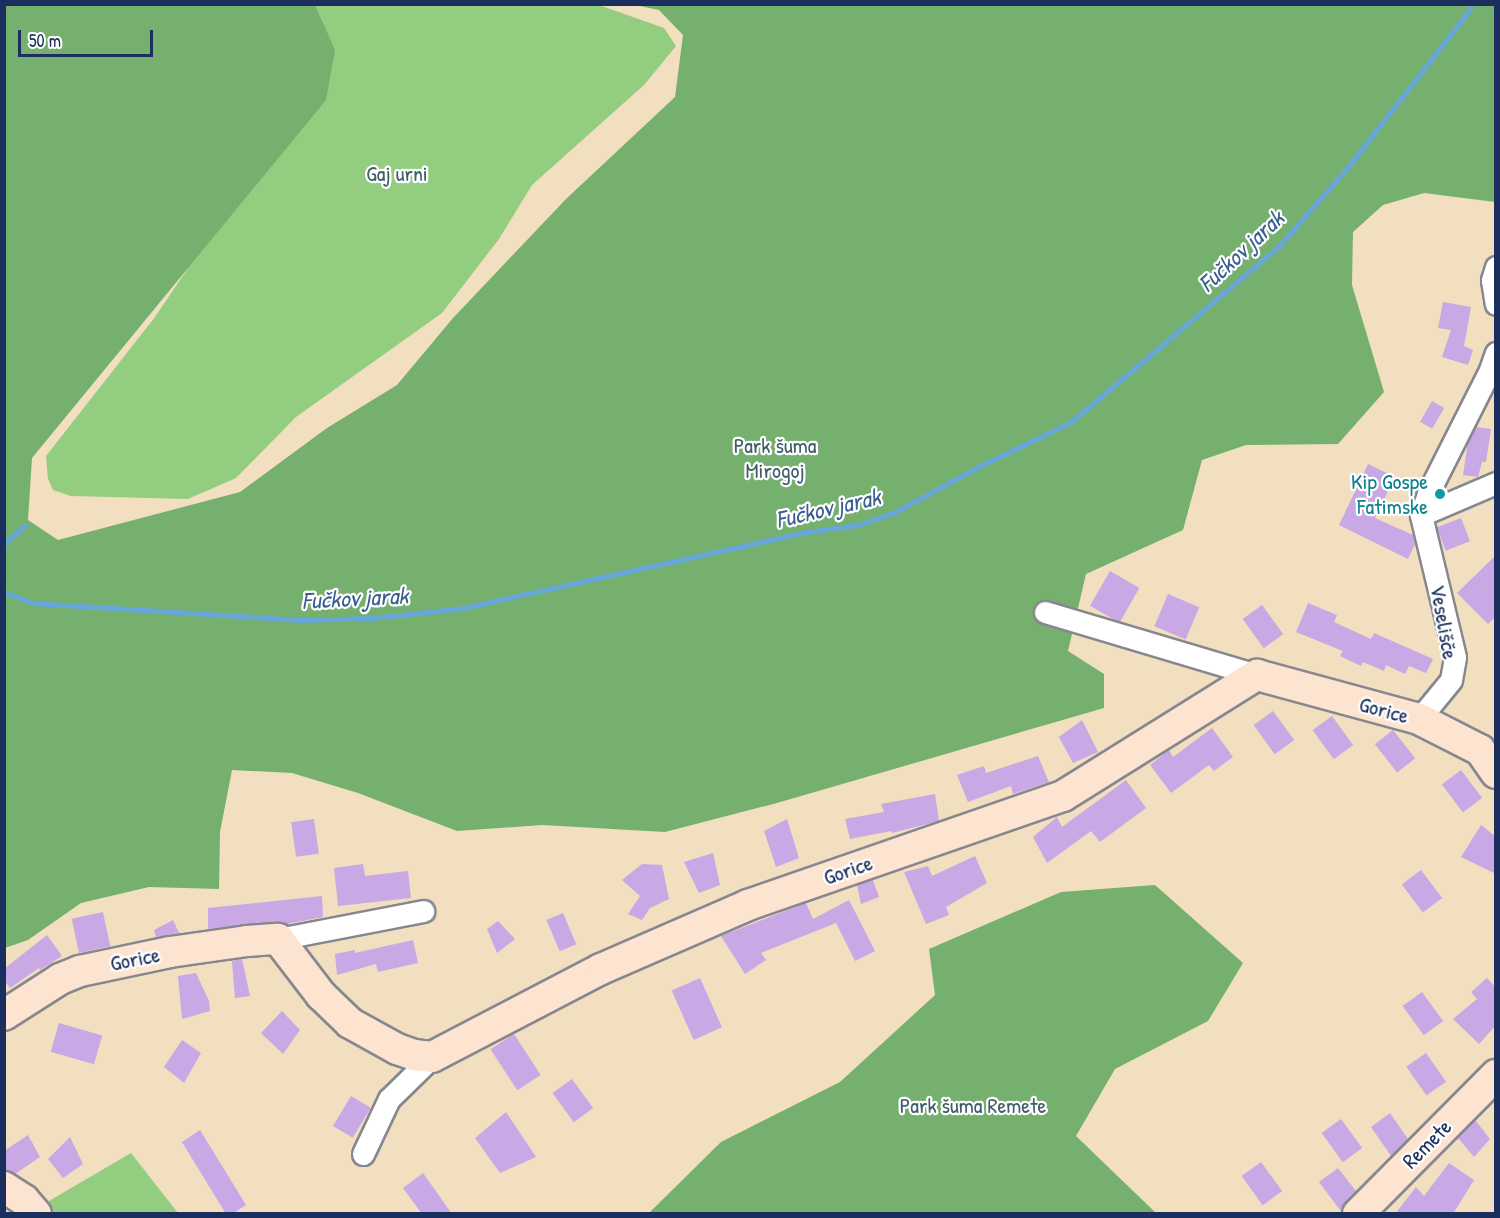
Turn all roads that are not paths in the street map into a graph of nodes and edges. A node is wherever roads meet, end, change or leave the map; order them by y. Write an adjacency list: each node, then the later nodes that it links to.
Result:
1 (1496, 267): 2 (street)
2 (1496, 304)
3 (1496, 353): 5 (street)
4 (1496, 483): 5 (street)
5 (1421, 515): 8 (street, Veselišče)
6 (1045, 612): 7 (street, Gorice)
7 (1257, 675): 8 (street, Gorice); 13 (street, Gorice)
8 (1419, 719): 9 (street, Gorice)
9 (1496, 773)
10 (423, 911): 11 (street, Gorice)
11 (278, 939): 12 (street, Gorice); 13 (street)
12 (4, 1015)
13 (432, 1057): 15 (street, Gorice)
14 (1496, 1075): 18 (street, Remete)
15 (363, 1154)
16 (4, 1187): 17 (street)
17 (36, 1214)
18 (1358, 1214)

